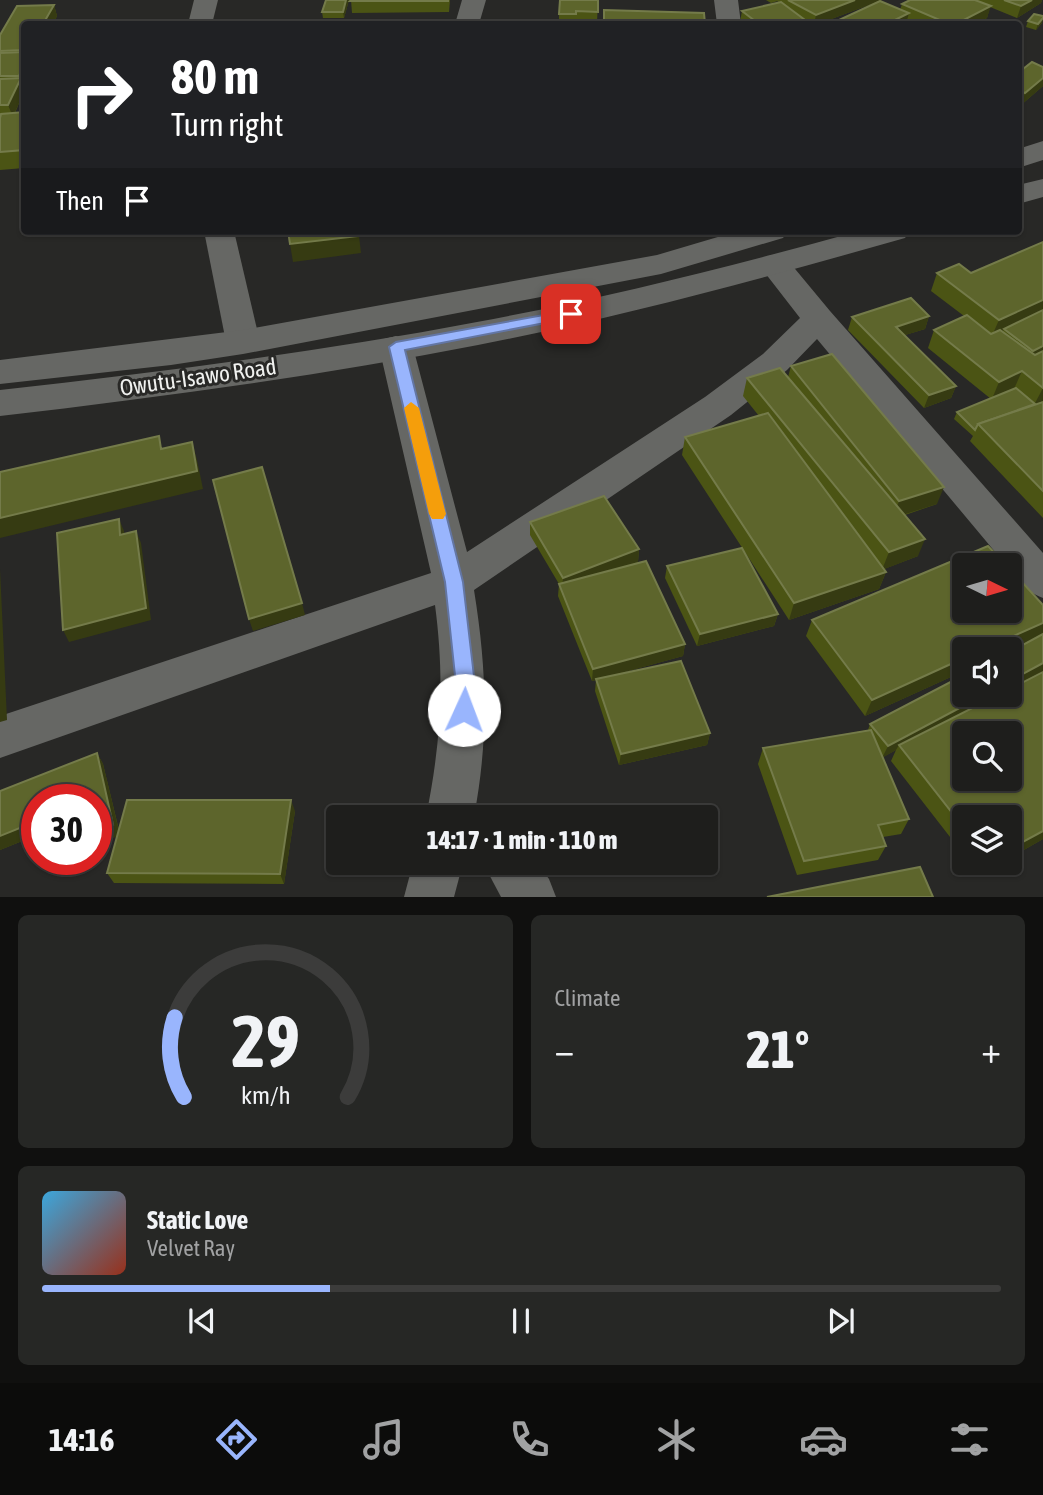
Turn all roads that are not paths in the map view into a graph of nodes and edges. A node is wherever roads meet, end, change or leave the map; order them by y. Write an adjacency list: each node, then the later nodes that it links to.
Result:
1 (205, 0): 4 (street)
2 (474, 0): 5 (street)
3 (726, 0): 6 (street)
4 (202, 21)
5 (468, 21)
6 (729, 21)
7 (1043, 150): 8 (street)
8 (1022, 158)
9 (1043, 188): 10 (street)
10 (1022, 194)
11 (220, 235): 16 (street)
12 (759, 235): 16 (street, Owutu-Isawo Road)
13 (880, 235): 14 (street, Owutu-Isawo Road)
14 (775, 265): 15 (street); 17 (street, Owutu-Isawo Road)
15 (818, 318): 20 (street); 21 (street)
16 (243, 342): 18 (street, Owutu-Isawo Road)
17 (396, 347): 19 (street, Owutu-Isawo Road); 21 (street)
18 (0, 372)
19 (0, 403)
20 (1043, 581)
21 (454, 582): 22 (street); 23 (street)
22 (0, 737)
23 (462, 805)
24 (435, 875): 26 (street)
25 (516, 875): 27 (street)
26 (429, 897)
27 (531, 897)

